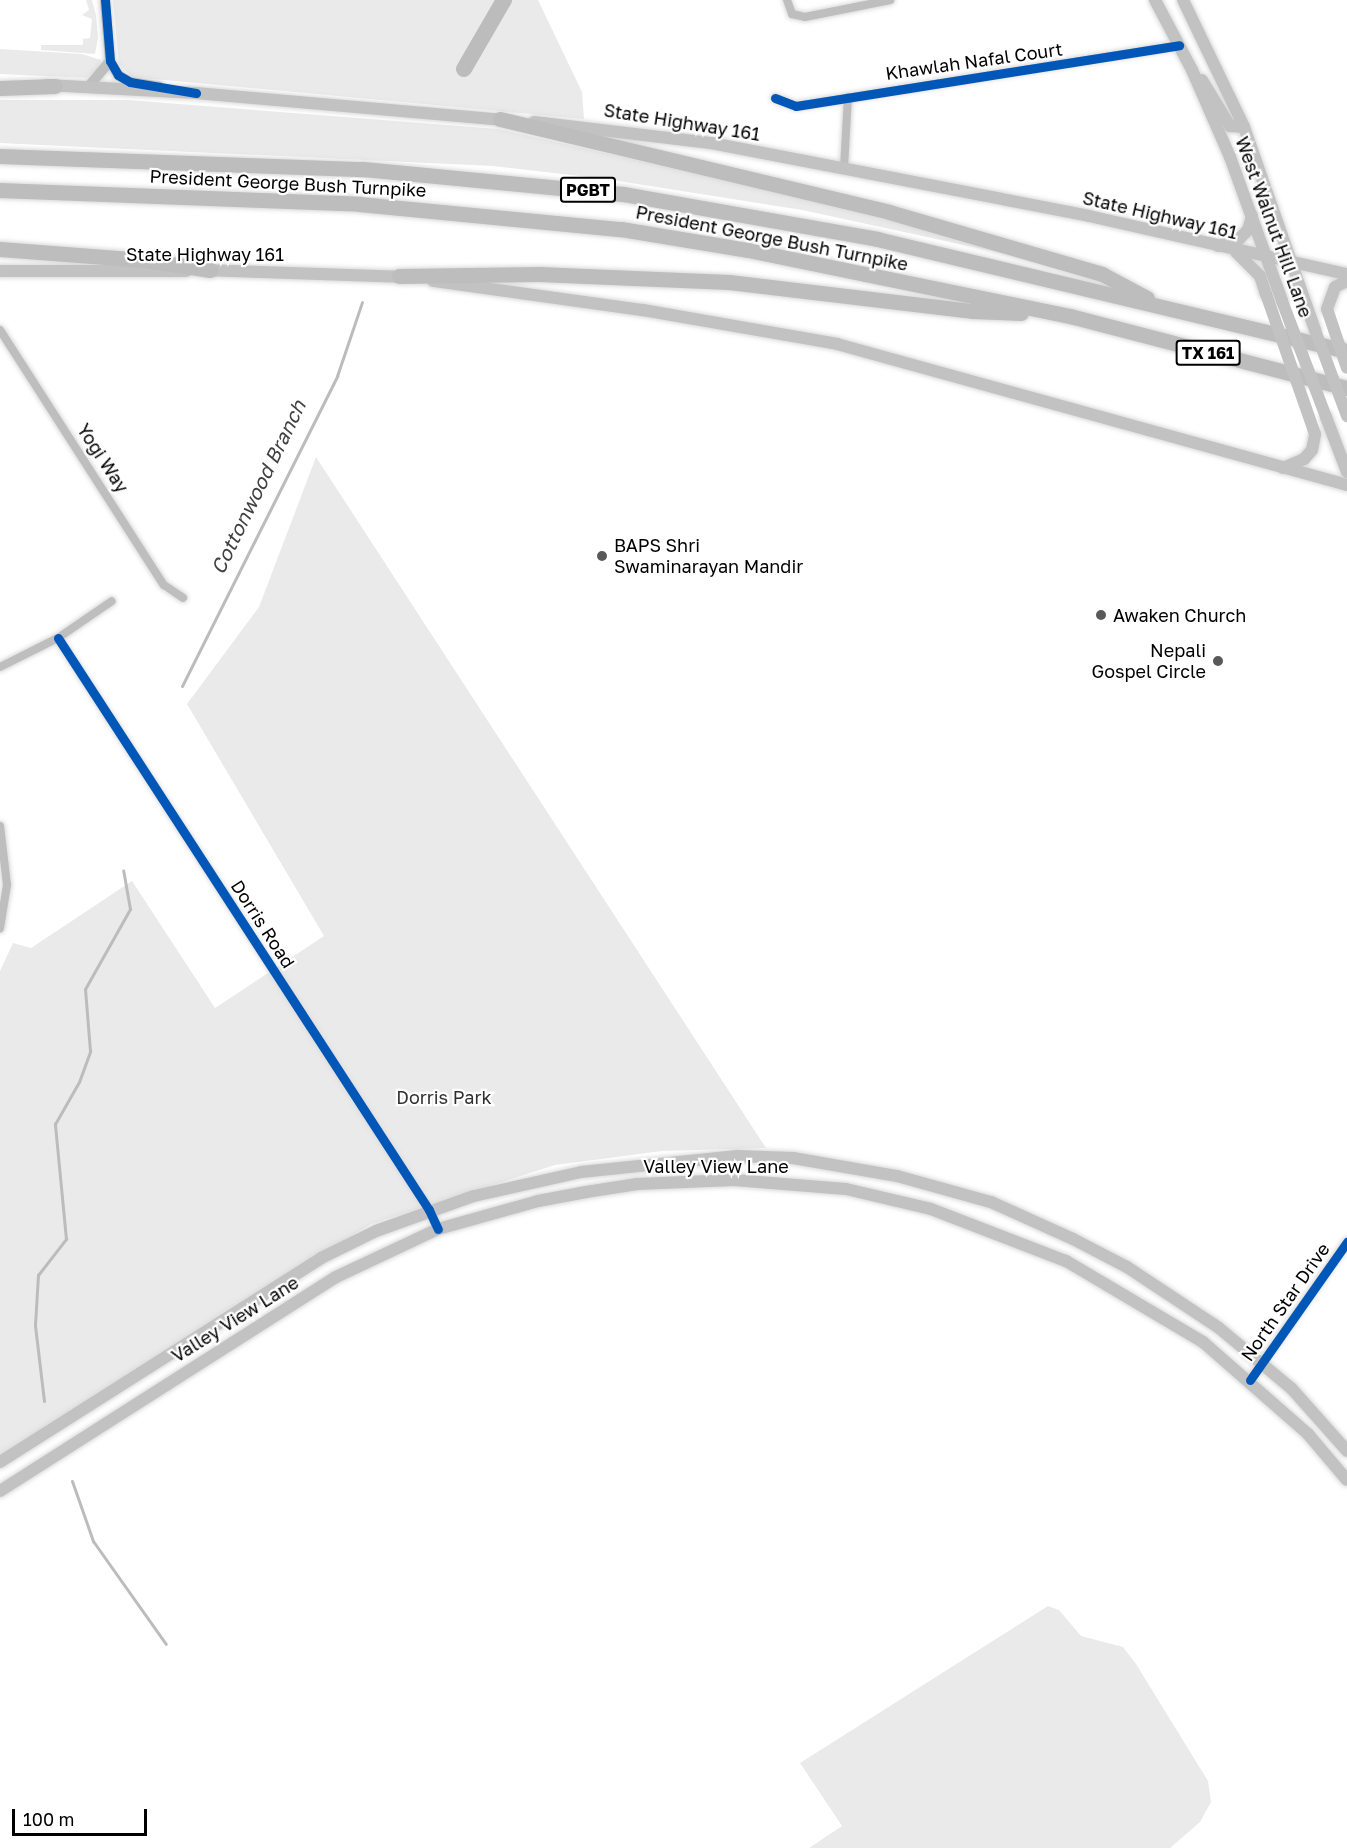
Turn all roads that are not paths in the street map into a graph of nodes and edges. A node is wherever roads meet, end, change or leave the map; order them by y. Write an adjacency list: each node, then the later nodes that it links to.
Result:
1 (105, 0): 7 (street)
2 (787, 0): 3 (street)
3 (890, 0)
4 (1155, 0): 6 (main road, West Walnut Hill Lane)
5 (1183, 0): 17 (main road, West Walnut Hill Lane)
6 (1179, 45): 8 (main road, West Walnut Hill Lane); 14 (street, Khawlah Nafal Court)
7 (110, 61): 11 (street); 13 (street)
8 (1192, 70): 17 (main road); 21 (main road, West Walnut Hill Lane)
9 (0, 81): 10 (main road, State Highway 161)
10 (56, 86): 11 (main road, State Highway 161); 12 (highway)
11 (89, 86): 13 (main road, State Highway 161)
12 (0, 88)
13 (196, 93): 16 (main road, State Highway 161)
14 (848, 97): 15 (street, Khawlah Nafal Court); 19 (street)
15 (775, 98)
16 (500, 119): 19 (main road, State Highway 161); 32 (highway)
17 (1244, 127): 26 (main road, West Walnut Hill Lane)
18 (0, 156): 32 (highway, President George Bush Turnpike / PGBT)
19 (844, 168): 22 (main road, State Highway 161)
20 (0, 190): 33 (highway, President George Bush Turnpike / PGBT)
21 (1252, 216): 22 (main road); 25 (main road, West Walnut Hill Lane)
22 (1217, 246): 24 (main road, State Highway 161)
23 (0, 249): 27 (highway)
24 (1234, 250): 25 (main road, State Highway 161); 39 (main road, bridge)
25 (1266, 258): 26 (main road, State Highway 161); 40 (main road, West Walnut Hill Lane, bridge)
26 (1290, 263): 29 (main road, State Highway 161); 38 (main road, West Walnut Hill Lane, bridge)
27 (210, 270): 28 (main road, State Highway 161); 30 (main road, State Highway 161)
28 (2, 273)
29 (1347, 274)
30 (399, 276): 33 (highway); 39 (main road, State Highway 161)
31 (1347, 281): 36 (main road, bridge)
32 (1166, 308): 35 (highway, President George Bush Turnpike / TX 161)
33 (1070, 316): 37 (highway, President George Bush Turnpike / TX 161)
34 (0, 330): 42 (street, Yogi Way)
35 (1347, 351)
36 (1347, 368)
37 (1347, 388)
38 (1347, 416)
39 (1283, 468): 41 (main road)
40 (1347, 472)
41 (1347, 485)
42 (183, 598)
43 (112, 601): 44 (street)
44 (58, 638): 45 (street); 48 (street, Dorris Road)
45 (0, 667)
46 (0, 826): 47 (street)
47 (0, 928)
48 (429, 1210): 49 (street, Dorris Road); 51 (main road, Valley View Lane); 54 (main road, Valley View Lane)
49 (438, 1229): 52 (main road, Valley View Lane); 56 (main road, Valley View Lane)
50 (1347, 1242): 51 (street, North Star Drive)
51 (1262, 1362): 52 (street, North Star Drive); 53 (main road, Valley View Lane)
52 (1250, 1380): 55 (main road, Valley View Lane)
53 (1347, 1451)
54 (0, 1462)
55 (1347, 1480)
56 (0, 1491)

